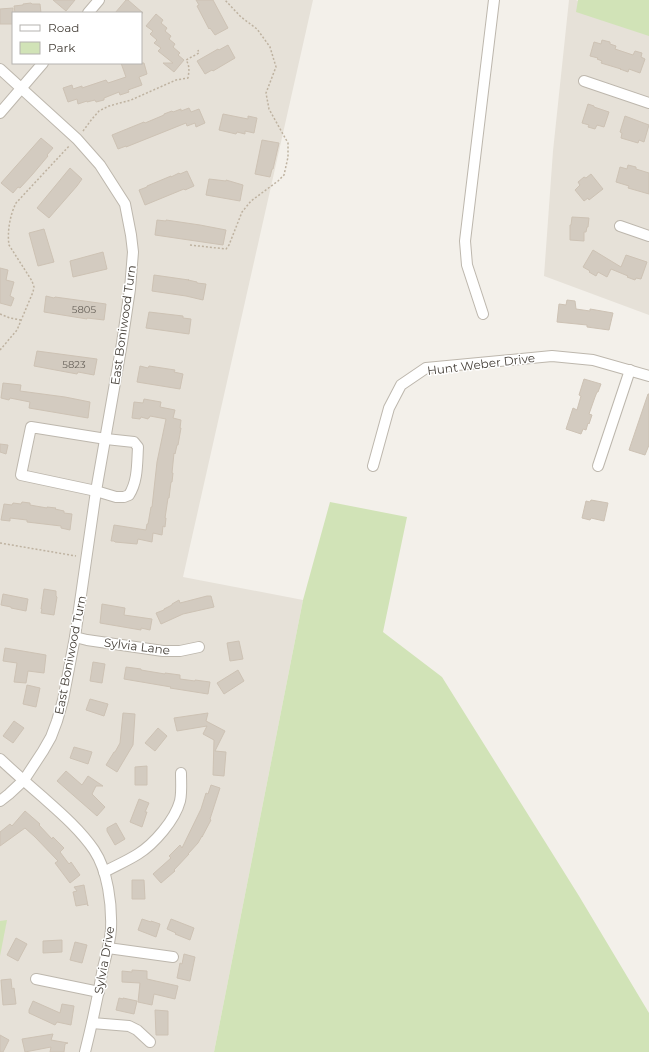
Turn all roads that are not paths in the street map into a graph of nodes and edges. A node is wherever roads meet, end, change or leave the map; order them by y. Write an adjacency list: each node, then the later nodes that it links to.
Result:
1 (99, 0): 3 (street)
2 (494, 0): 12 (street)
3 (89, 12)
4 (42, 64): 7 (street)
5 (0, 69): 7 (street, East Boniwood Turn)
6 (584, 82): 8 (street)
7 (21, 88): 9 (street); 15 (street, East Boniwood Turn)
8 (649, 103)
9 (0, 113)
10 (620, 226): 11 (street)
11 (649, 236)
12 (483, 314)
13 (630, 370): 14 (street, Hunt Weber Drive); 16 (street, Hunt Weber Drive); 17 (street)
14 (649, 376)
15 (106, 439): 18 (street, East Boniwood Turn); 18 (street); 18 (street)
16 (373, 466)
17 (598, 466)
18 (96, 491): 19 (street, East Boniwood Turn)
19 (75, 637): 20 (street, Sylvia Lane); 23 (street, East Boniwood Turn)
20 (199, 647)
21 (0, 759): 23 (street, Sylvia Drive)
22 (181, 773): 25 (street)
23 (24, 780): 24 (street, East Boniwood Turn); 25 (street, Sylvia Drive)
24 (0, 801)
25 (104, 872): 26 (street, Sylvia Drive)
26 (108, 948): 27 (street); 29 (street, Sylvia Drive)
27 (173, 956)
28 (36, 979): 29 (street)
29 (99, 992): 30 (street, Sylvia Drive)
30 (92, 1023): 31 (street); 32 (street, Sylvia Drive)
31 (150, 1042)
32 (85, 1052)

